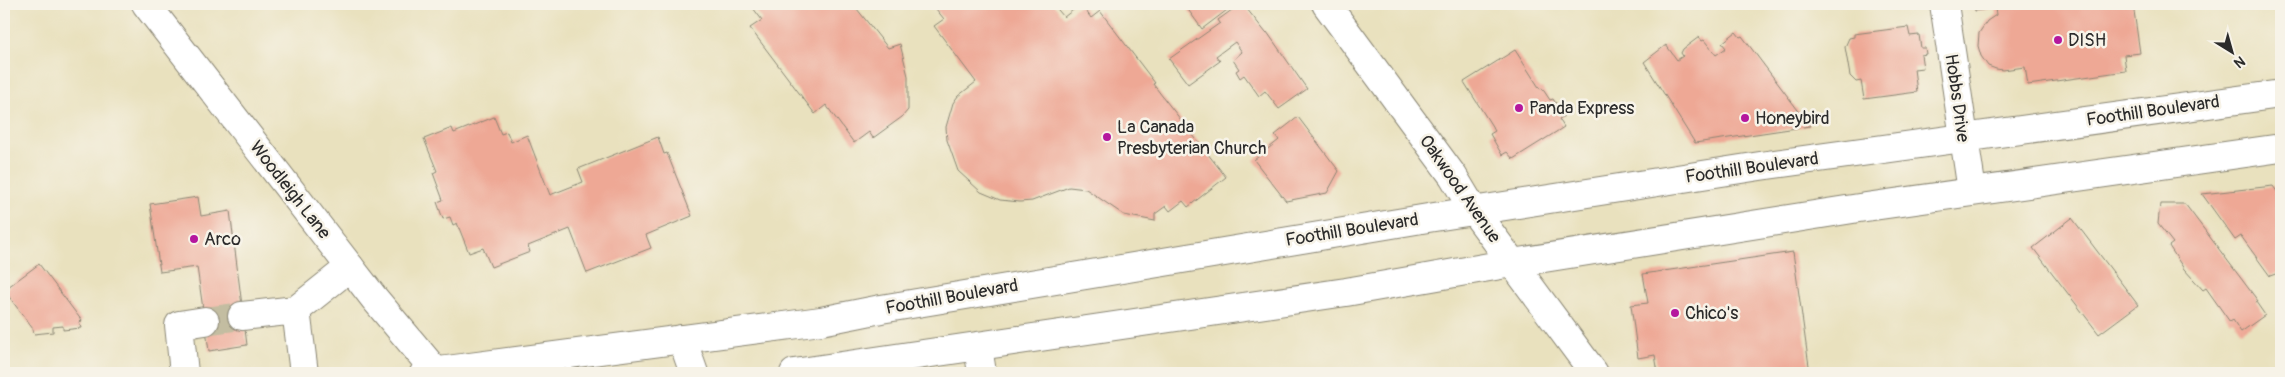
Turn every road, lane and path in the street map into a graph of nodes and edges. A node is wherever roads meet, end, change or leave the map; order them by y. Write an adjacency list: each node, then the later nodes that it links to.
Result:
1 (146, 4): 10 (main road, Woodleigh Lane)
2 (1326, 4): 8 (main road, Oakwood Avenue)
3 (1944, 4): 5 (main road, Hobbs Drive)
4 (2281, 94): 5 (main road, Foothill Boulevard)
5 (1963, 137): 7 (main road, Hobbs Drive); 8 (main road, Foothill Boulevard)
6 (2281, 148): 7 (main road)
7 (1972, 191): 9 (main road)
8 (1474, 211): 9 (main road, Oakwood Avenue); 14 (main road, Foothill Boulevard)
9 (1512, 263): 15 (main road); 23 (main road, Oakwood Avenue)
10 (350, 266): 11 (main road); 19 (main road, Woodleigh Lane)
11 (296, 310): 12 (main road); 18 (main road)
12 (242, 316)
13 (205, 321): 17 (main road)
14 (682, 339): 19 (main road, Foothill Boulevard); 20 (main road)
15 (978, 347): 16 (main road); 22 (main road)
16 (875, 368): 21 (main road)
17 (184, 373)
18 (304, 373)
19 (432, 373)
20 (694, 373)
21 (794, 373)
22 (982, 373)
23 (1594, 373)

